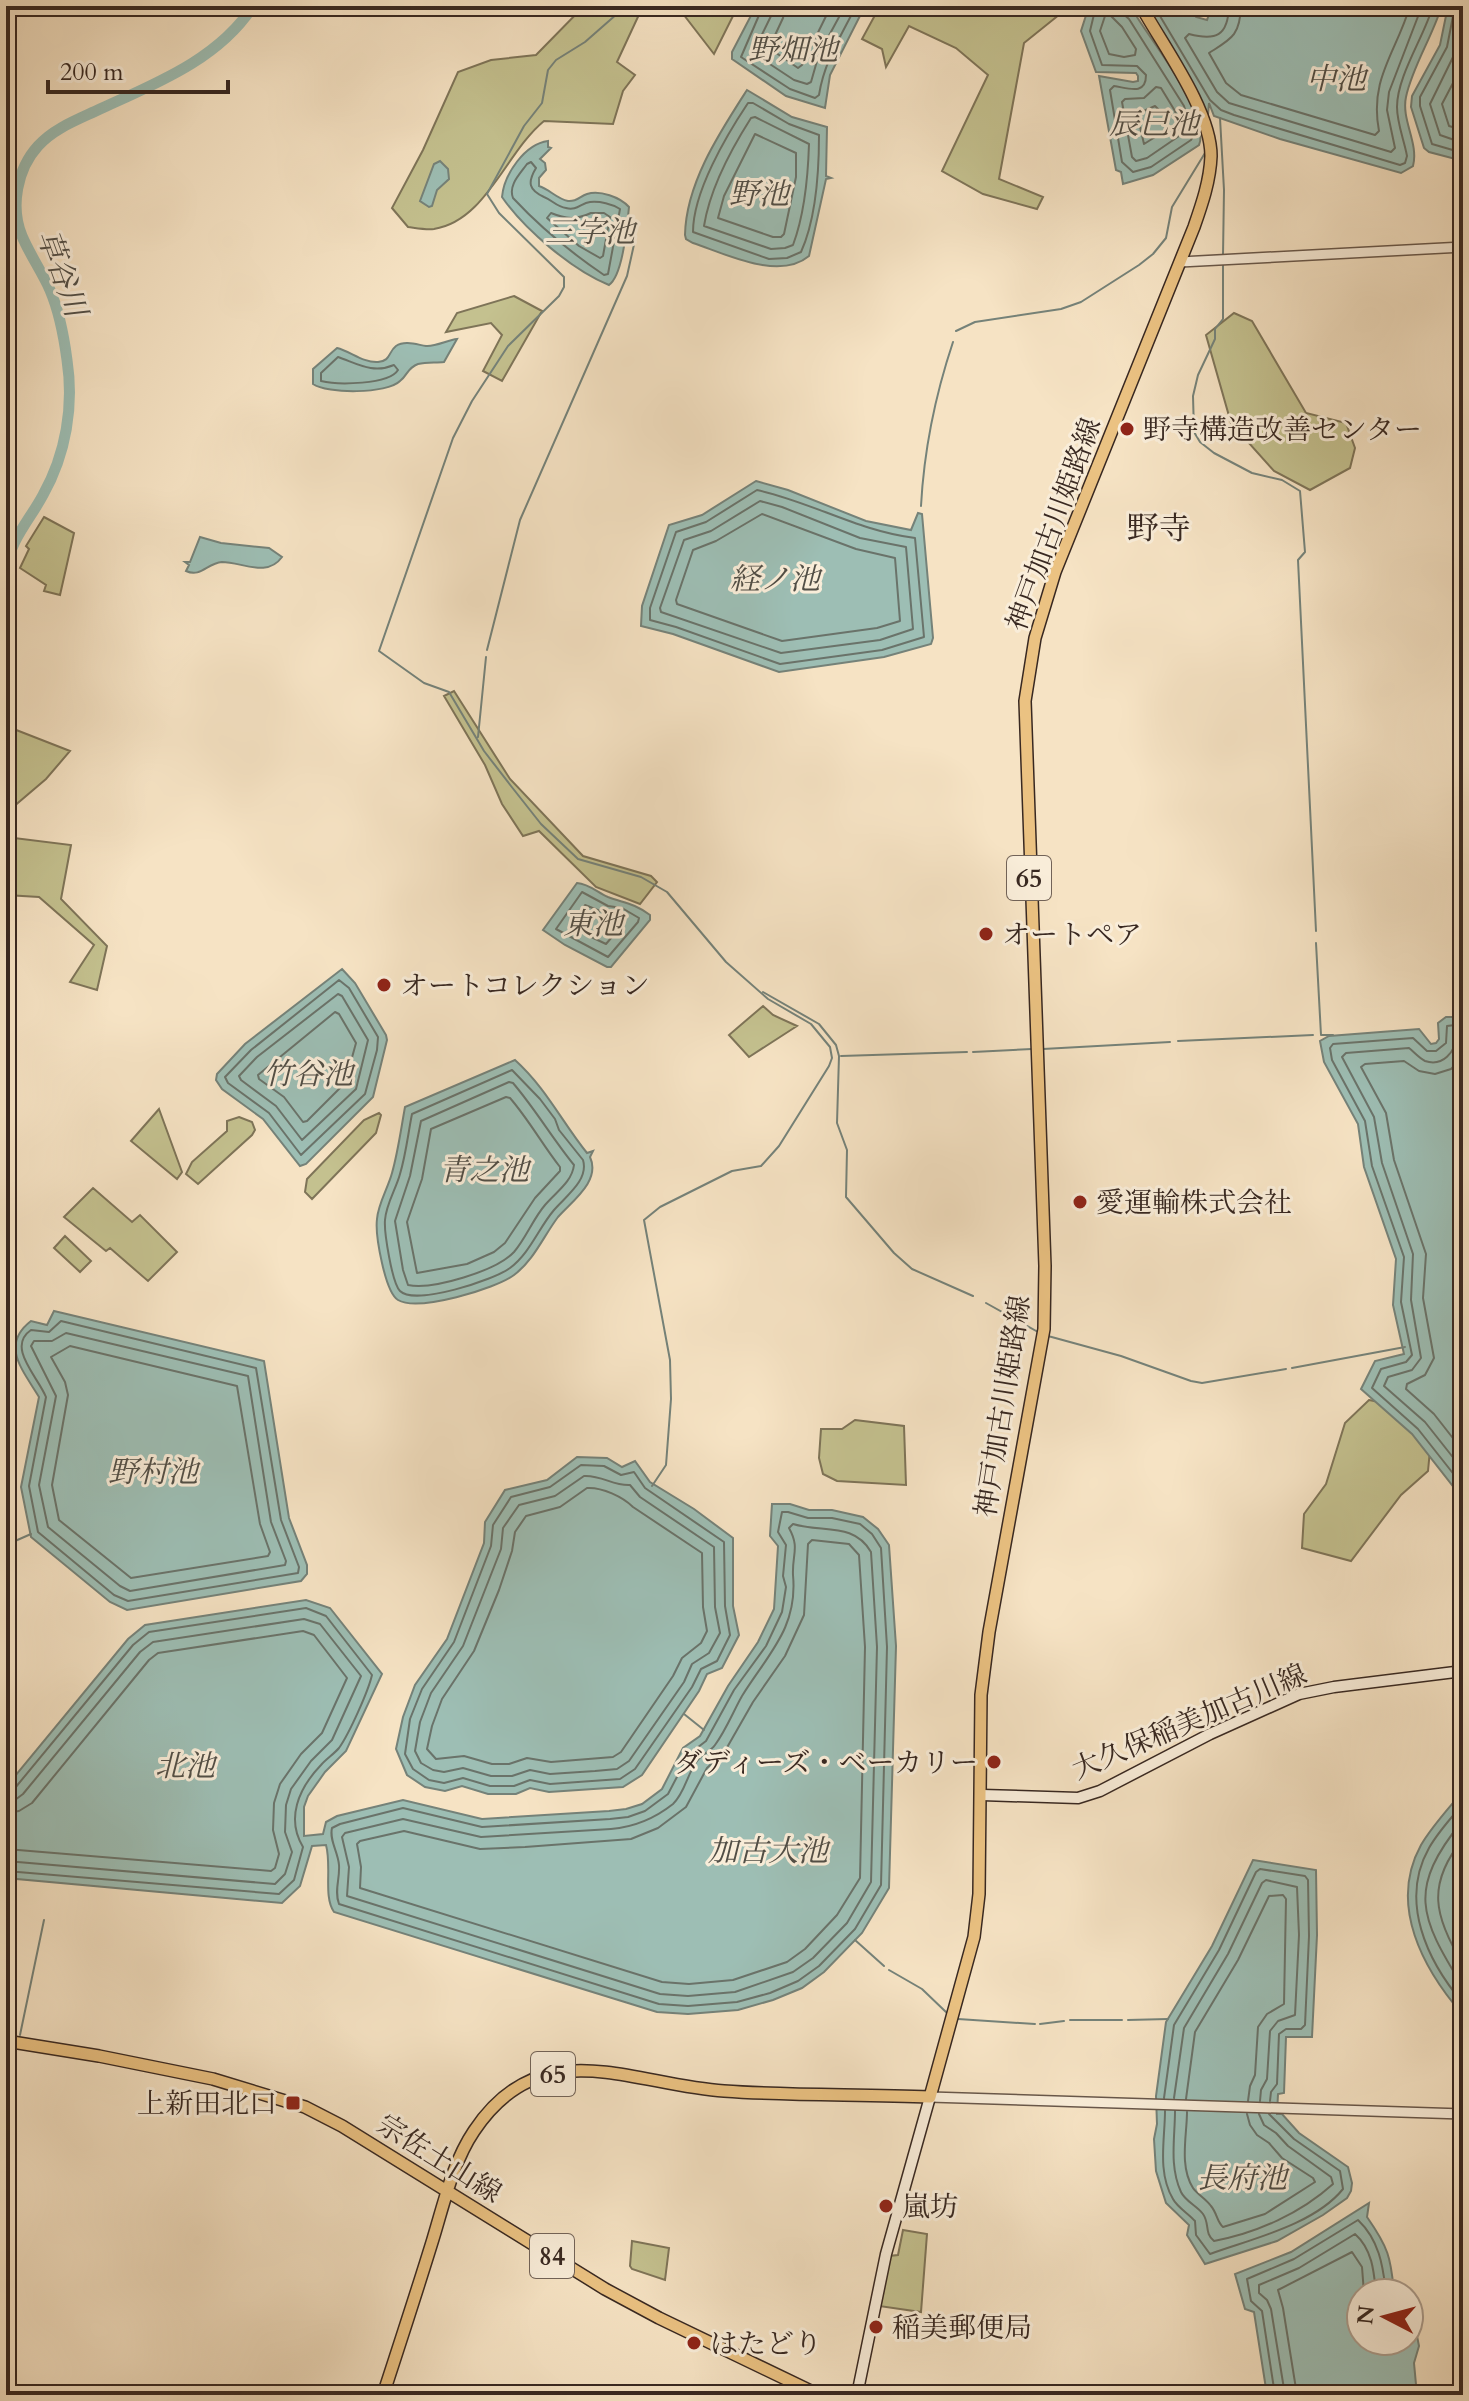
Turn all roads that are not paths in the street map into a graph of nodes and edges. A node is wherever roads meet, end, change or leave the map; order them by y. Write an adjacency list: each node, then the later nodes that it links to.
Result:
1 (1141, 6): 3 (main road, 神戸加古川姫路線 / 65)
2 (1463, 247): 3 (street)
3 (1180, 262): 5 (main road, 神戸加古川姫路線 / 65)
4 (1463, 1671): 5 (main road, 大久保稲美加古川線)
5 (982, 1795): 7 (main road, 神戸加古川姫路線 / 65)
6 (6, 2041): 9 (main road, 宗佐土山線 / 84)
7 (930, 2097): 8 (street); 9 (main road, 65); 12 (main road)
8 (1463, 2114)
9 (448, 2191): 10 (main road, 65); 11 (main road, 宗佐土山線 / 84)
10 (383, 2395)
11 (819, 2395)
12 (857, 2395)

